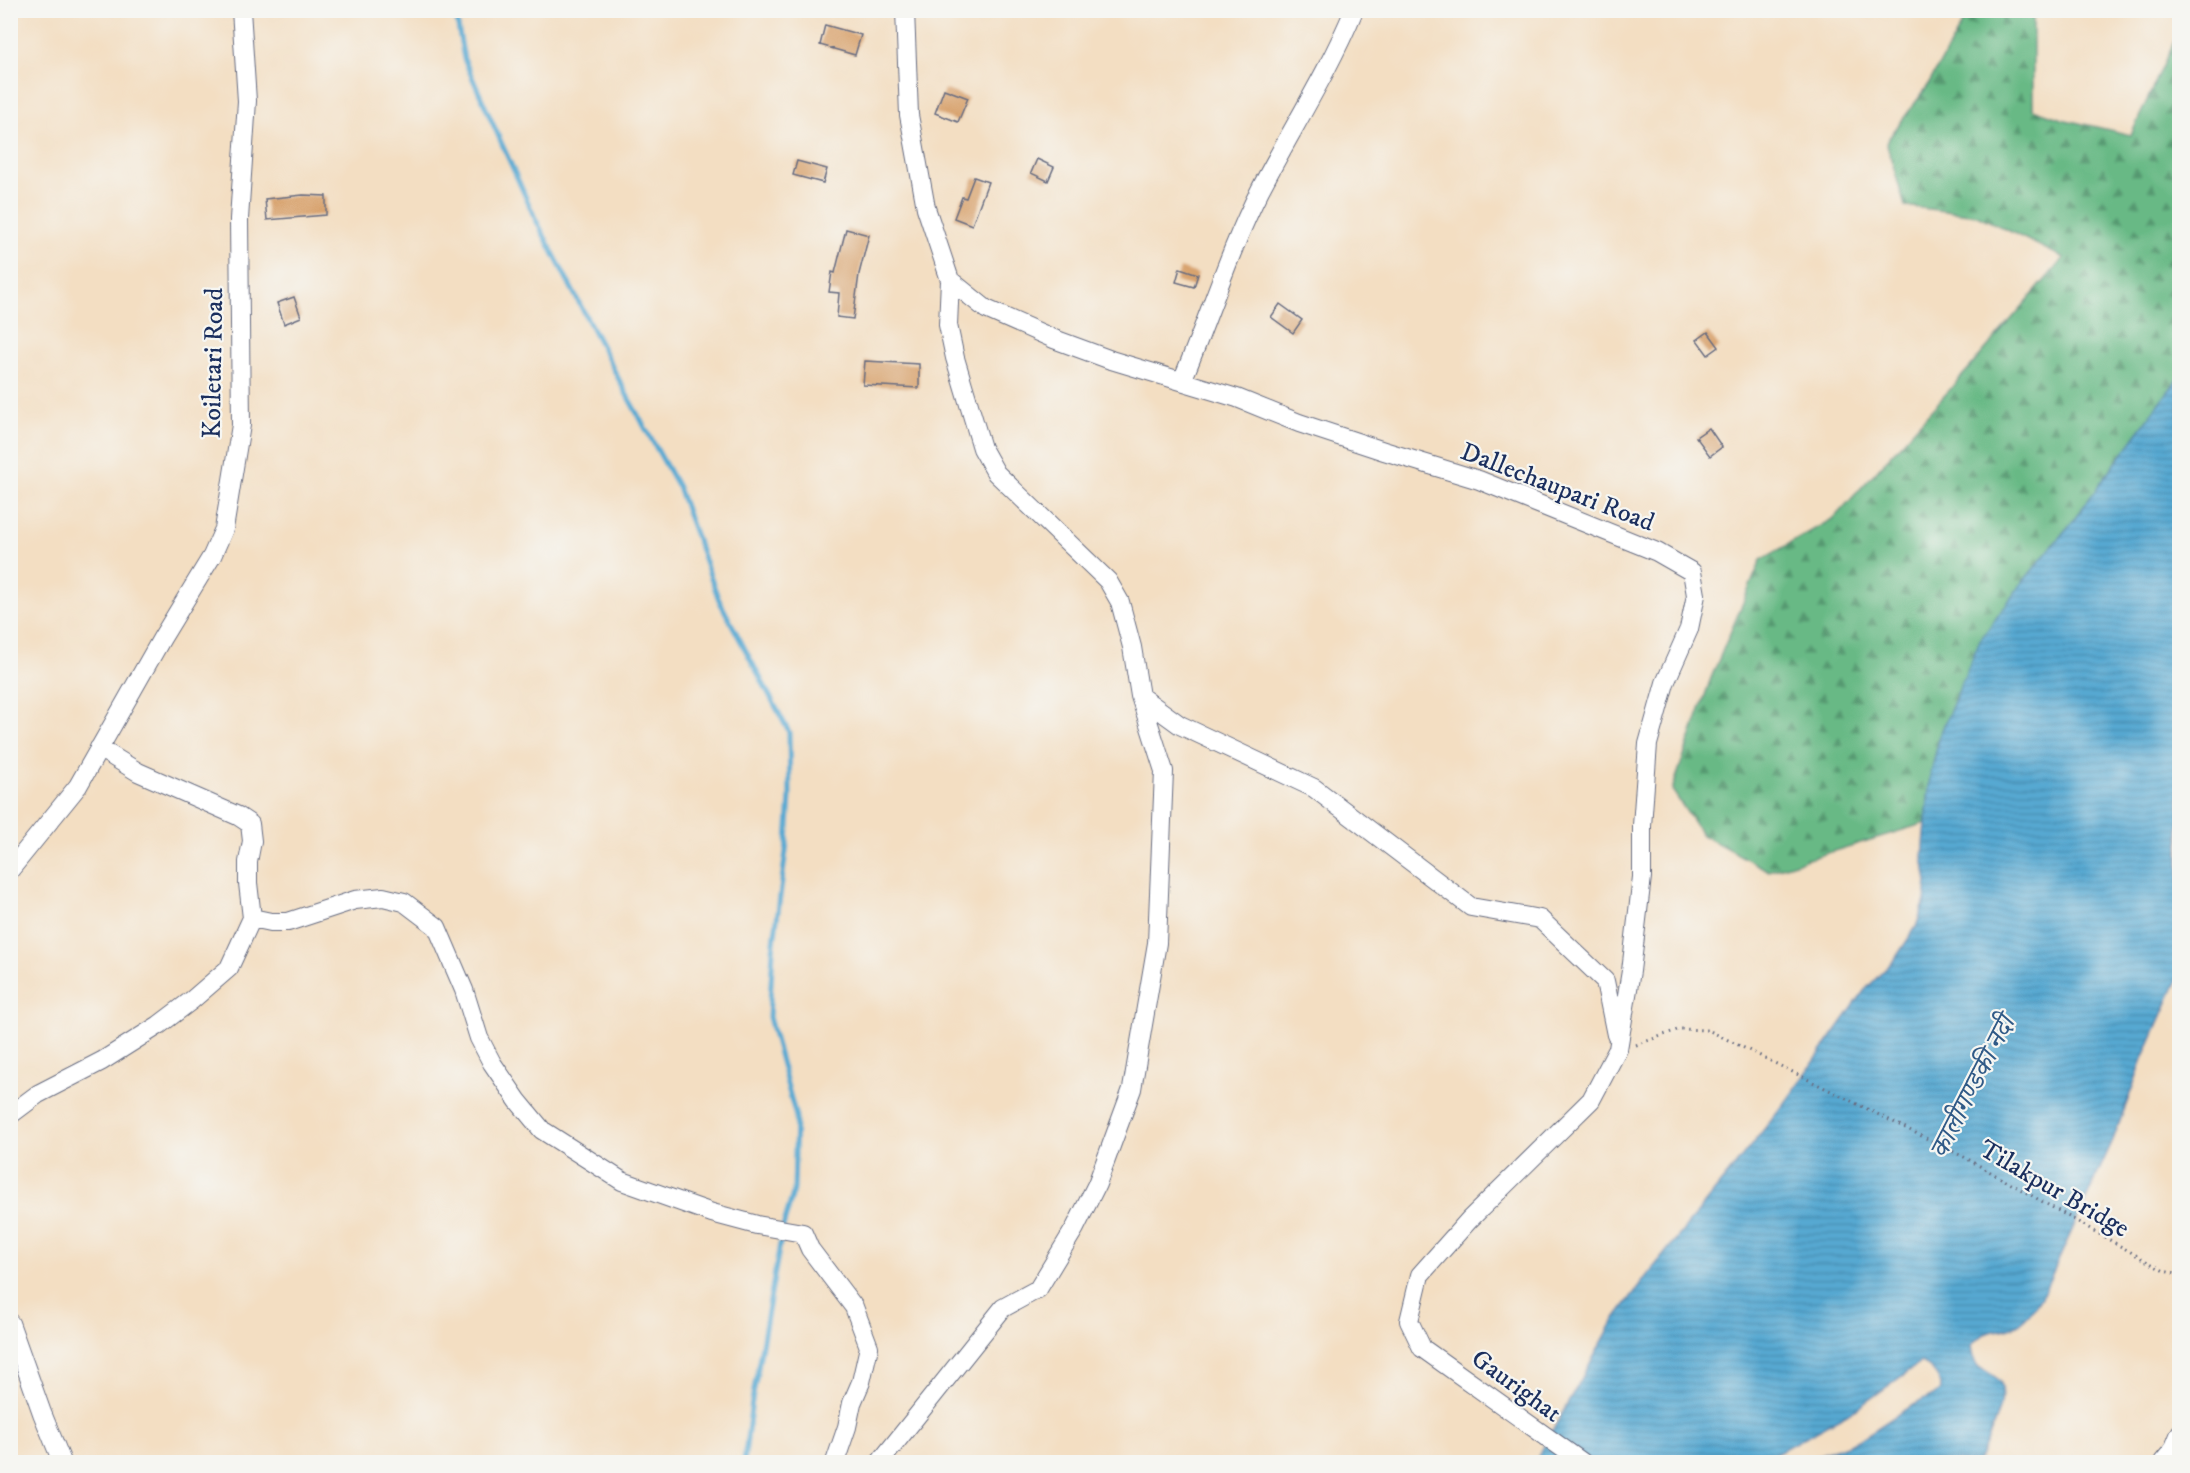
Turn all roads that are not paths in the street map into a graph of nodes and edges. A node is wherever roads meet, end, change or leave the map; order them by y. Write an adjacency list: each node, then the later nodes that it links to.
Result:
1 (241, 10): 7 (street, Koiletari Road)
2 (906, 10): 4 (street)
3 (1354, 10): 5 (street)
4 (950, 280): 5 (street, Dallechaupari Road); 6 (street)
5 (1182, 381): 10 (street, Dallechaupari Road)
6 (1140, 696): 10 (street); 16 (street)
7 (99, 748): 8 (street, Koiletari Road); 9 (street)
8 (10, 870)
9 (252, 918): 11 (street); 15 (street)
10 (1618, 1049): 17 (street, Gaurighat)
11 (10, 1115)
12 (10, 1323): 14 (street)
13 (2180, 1432): 18 (street)
14 (62, 1462)
15 (835, 1462)
16 (880, 1462)
17 (1582, 1462)
18 (2163, 1462)

